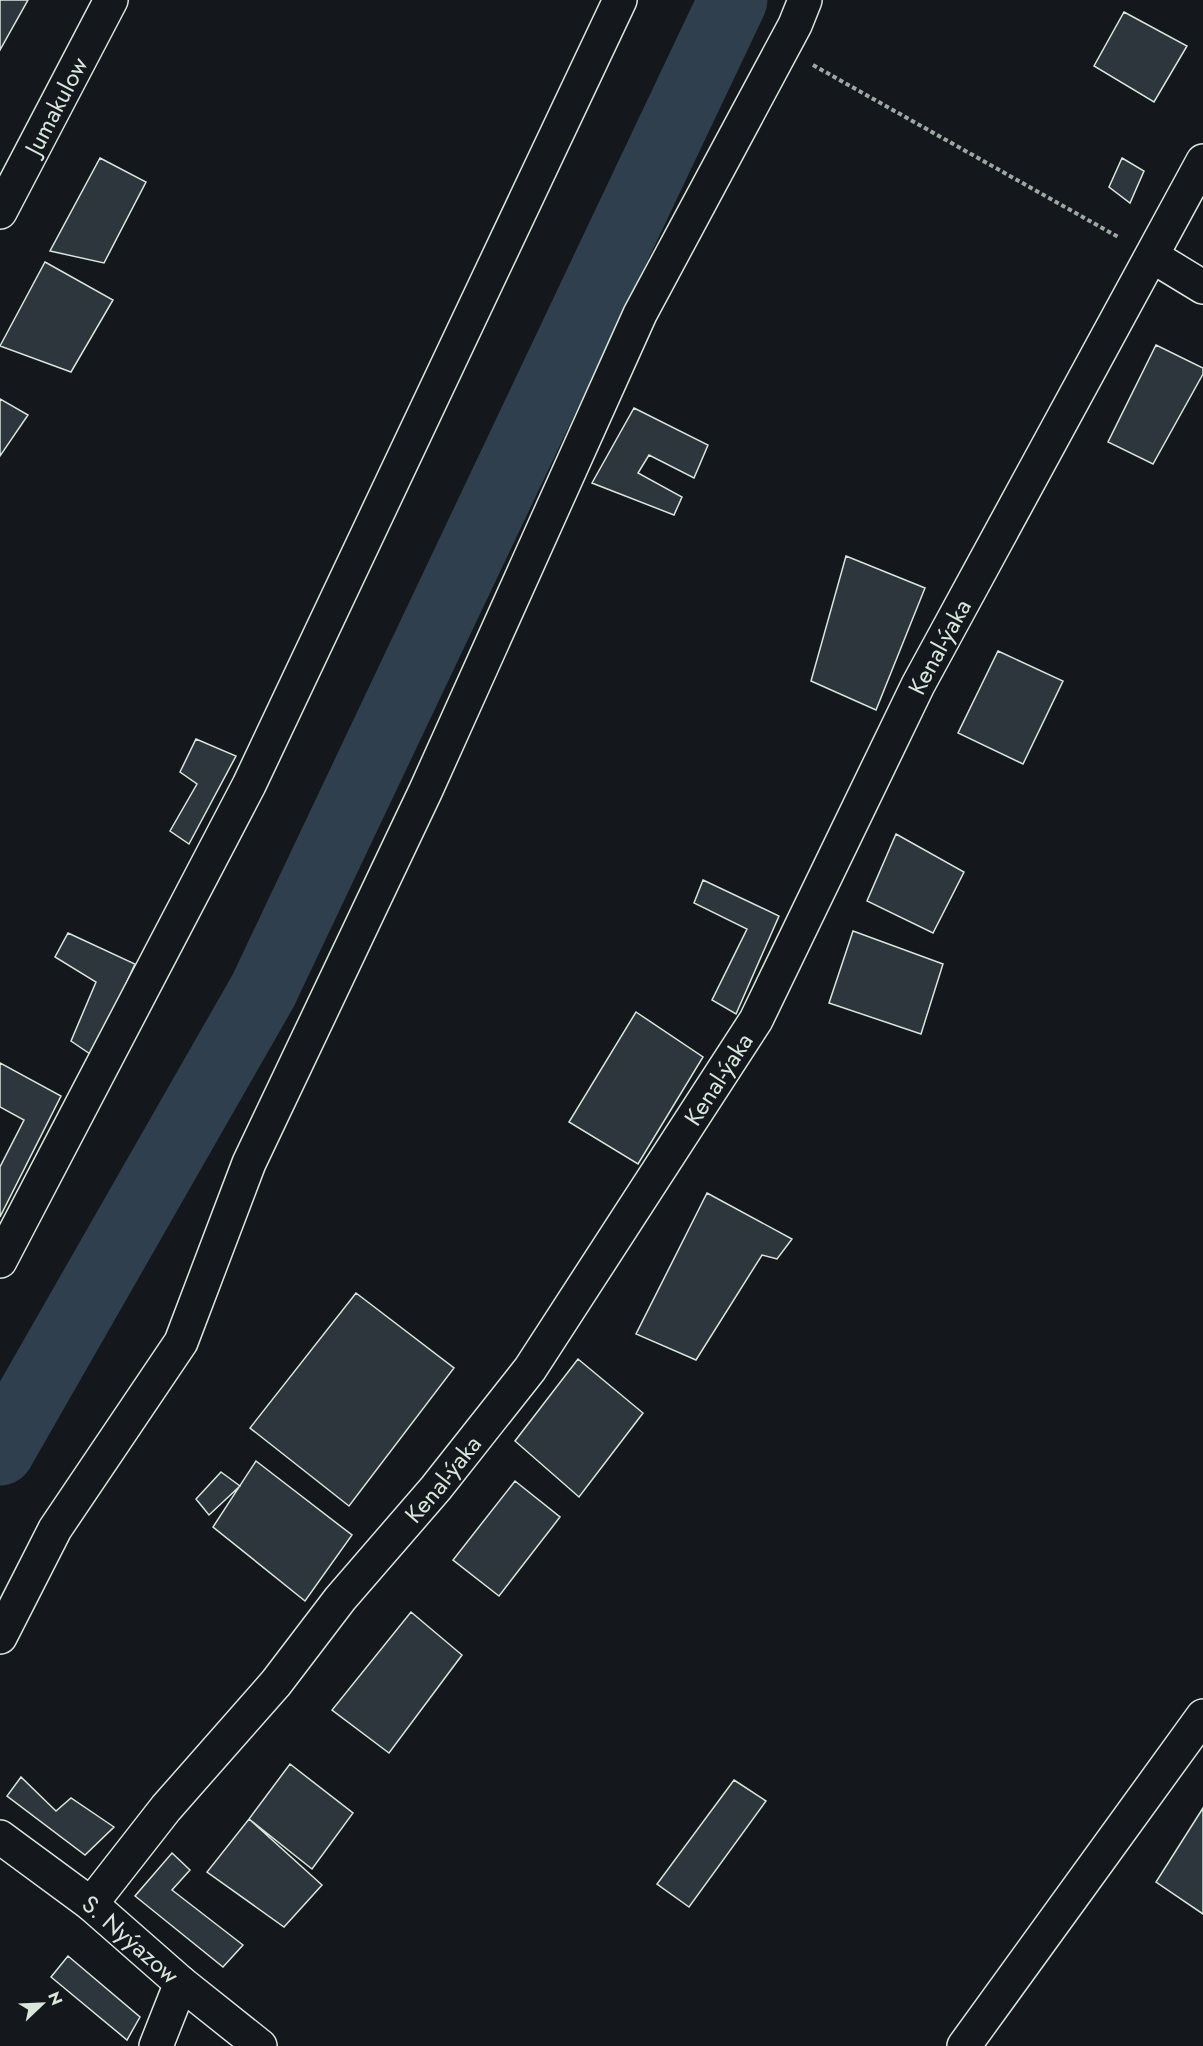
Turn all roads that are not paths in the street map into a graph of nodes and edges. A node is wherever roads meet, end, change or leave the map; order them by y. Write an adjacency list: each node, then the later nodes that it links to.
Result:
1 (111, 0): 5 (street, Jumakulow)
2 (620, 0): 8 (street)
3 (805, 0): 9 (street)
4 (1203, 161): 6 (street, Kenal-ýaka)
5 (0, 212)
6 (1152, 256): 7 (street); 12 (street, Kenal-ýaka)
7 (1203, 287)
8 (0, 1261)
9 (0, 1637)
10 (1203, 1716): 16 (street)
11 (0, 1837): 12 (street, S. Nyýazow)
12 (91, 1904): 13 (street, S. Nyýazow)
13 (181, 1983): 14 (street); 15 (street, S. Nyýazow)
14 (156, 2046)
15 (260, 2046)
16 (964, 2046)

